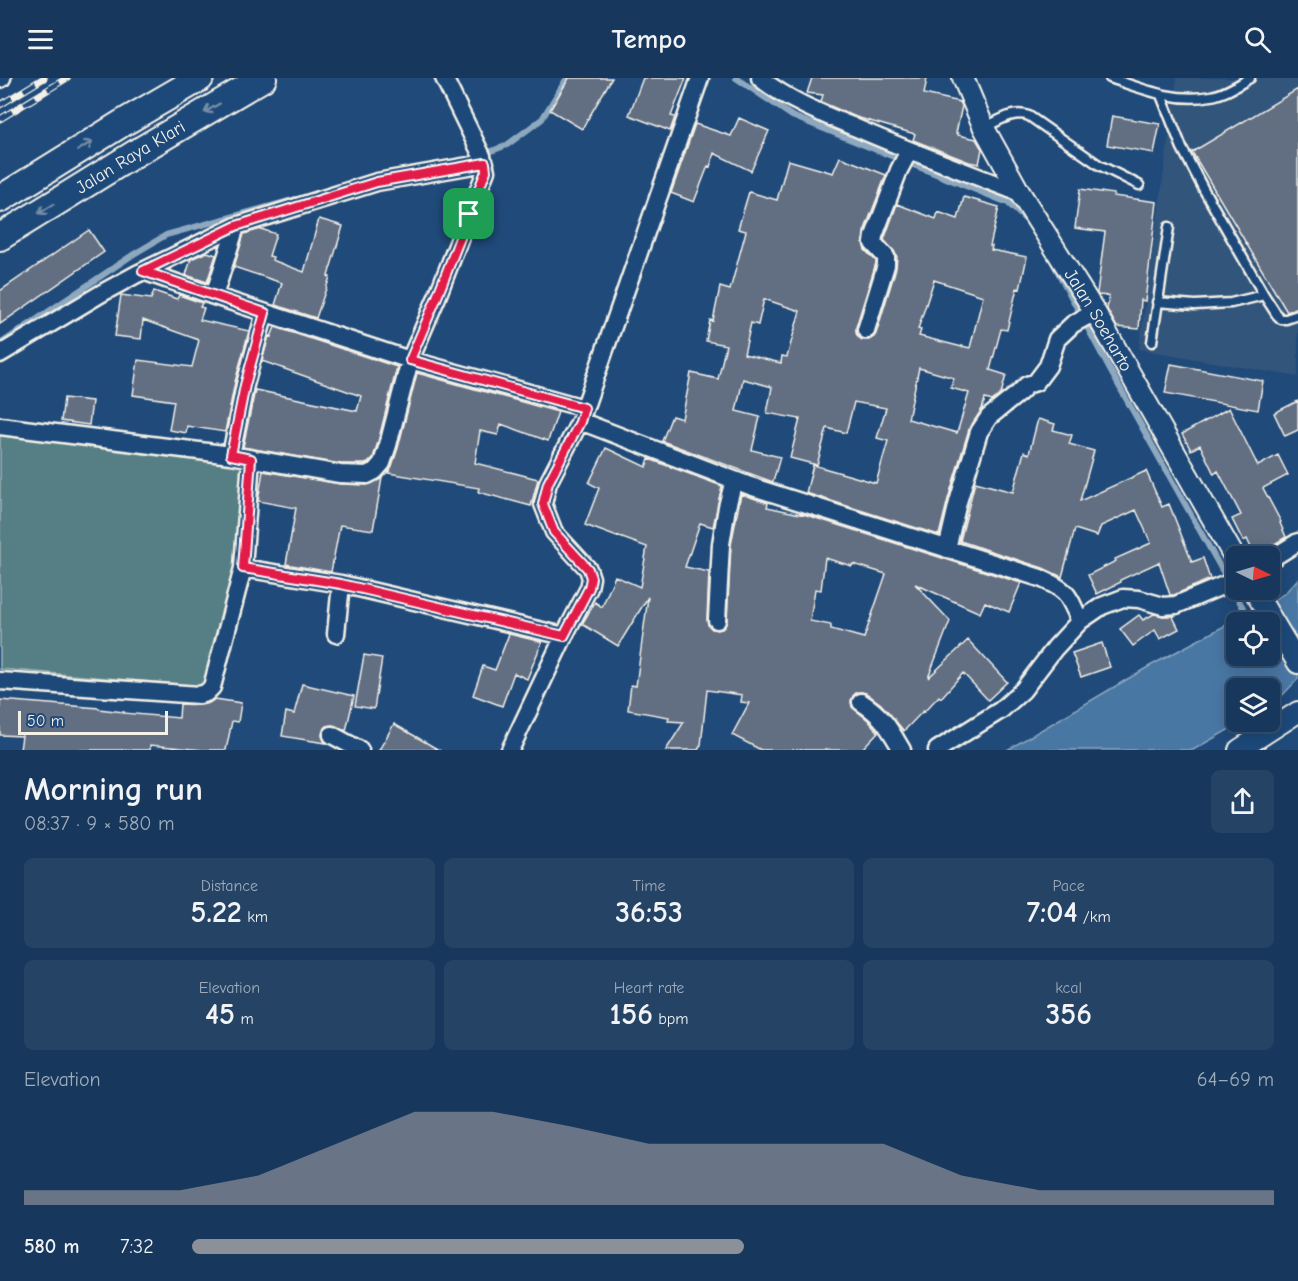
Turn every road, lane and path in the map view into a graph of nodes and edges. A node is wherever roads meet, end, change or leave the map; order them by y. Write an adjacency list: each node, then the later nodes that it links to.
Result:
1 (200, 78): 10 (main road, Jalan Raya Klari)
2 (263, 78): 12 (main road, Jalan Raya Klari, one-way to 12)
3 (444, 78): 13 (street)
4 (700, 78): 32 (street)
5 (760, 78): 14 (street)
6 (963, 78): 11 (street, Jalan Soeharto)
7 (1110, 78): 9 (lane)
8 (1250, 78): 9 (lane)
9 (1161, 95): 22 (lane)
10 (121, 124): 12 (main road); 17 (main road, Jalan Raya Klari, one-way to 10)
11 (984, 128): 15 (lane); 16 (street, Jalan Soeharto)
12 (136, 153): 20 (main road, Jalan Raya Klari, one-way to 20)
13 (483, 157): 18 (street); 31 (street)
14 (905, 159): 16 (street); 28 (street)
15 (1139, 185)
16 (1020, 194): 26 (street, Jalan Soeharto)
17 (0, 199)
18 (236, 226): 21 (street); 23 (street)
19 (1169, 227): 24 (lane)
20 (0, 237)
21 (143, 271): 23 (street); 30 (street)
22 (1264, 295): 24 (lane); 27 (lane)
23 (214, 296): 25 (street)
24 (1157, 302): 29 (lane)
25 (265, 313): 31 (street); 34 (street)
26 (1092, 313): 38 (street, Jalan Soeharto); 39 (street)
27 (1298, 315)
28 (866, 330)
29 (1152, 342)
30 (0, 354)
31 (410, 360): 32 (street); 35 (street)
32 (582, 415): 36 (street); 48 (street)
33 (0, 426): 34 (street)
34 (231, 455): 35 (street)
35 (251, 459): 41 (street)
36 (734, 480): 39 (street); 45 (street)
37 (1298, 542): 40 (street)
38 (1228, 546)
39 (947, 549): 46 (street)
40 (1280, 553)
41 (243, 568): 42 (street); 50 (street)
42 (341, 584): 47 (street); 48 (street)
43 (1226, 584): 46 (street)
44 (1260, 600): 49 (street)
45 (717, 620)
46 (1080, 621): 57 (street)
47 (336, 634)
48 (564, 636): 55 (street)
49 (1298, 663)
50 (0, 681)
51 (861, 702): 56 (street)
52 (1298, 712): 58 (street)
53 (332, 735): 54 (street)
54 (360, 750)
55 (510, 750)
56 (902, 750)
57 (937, 750)
58 (1239, 750)

